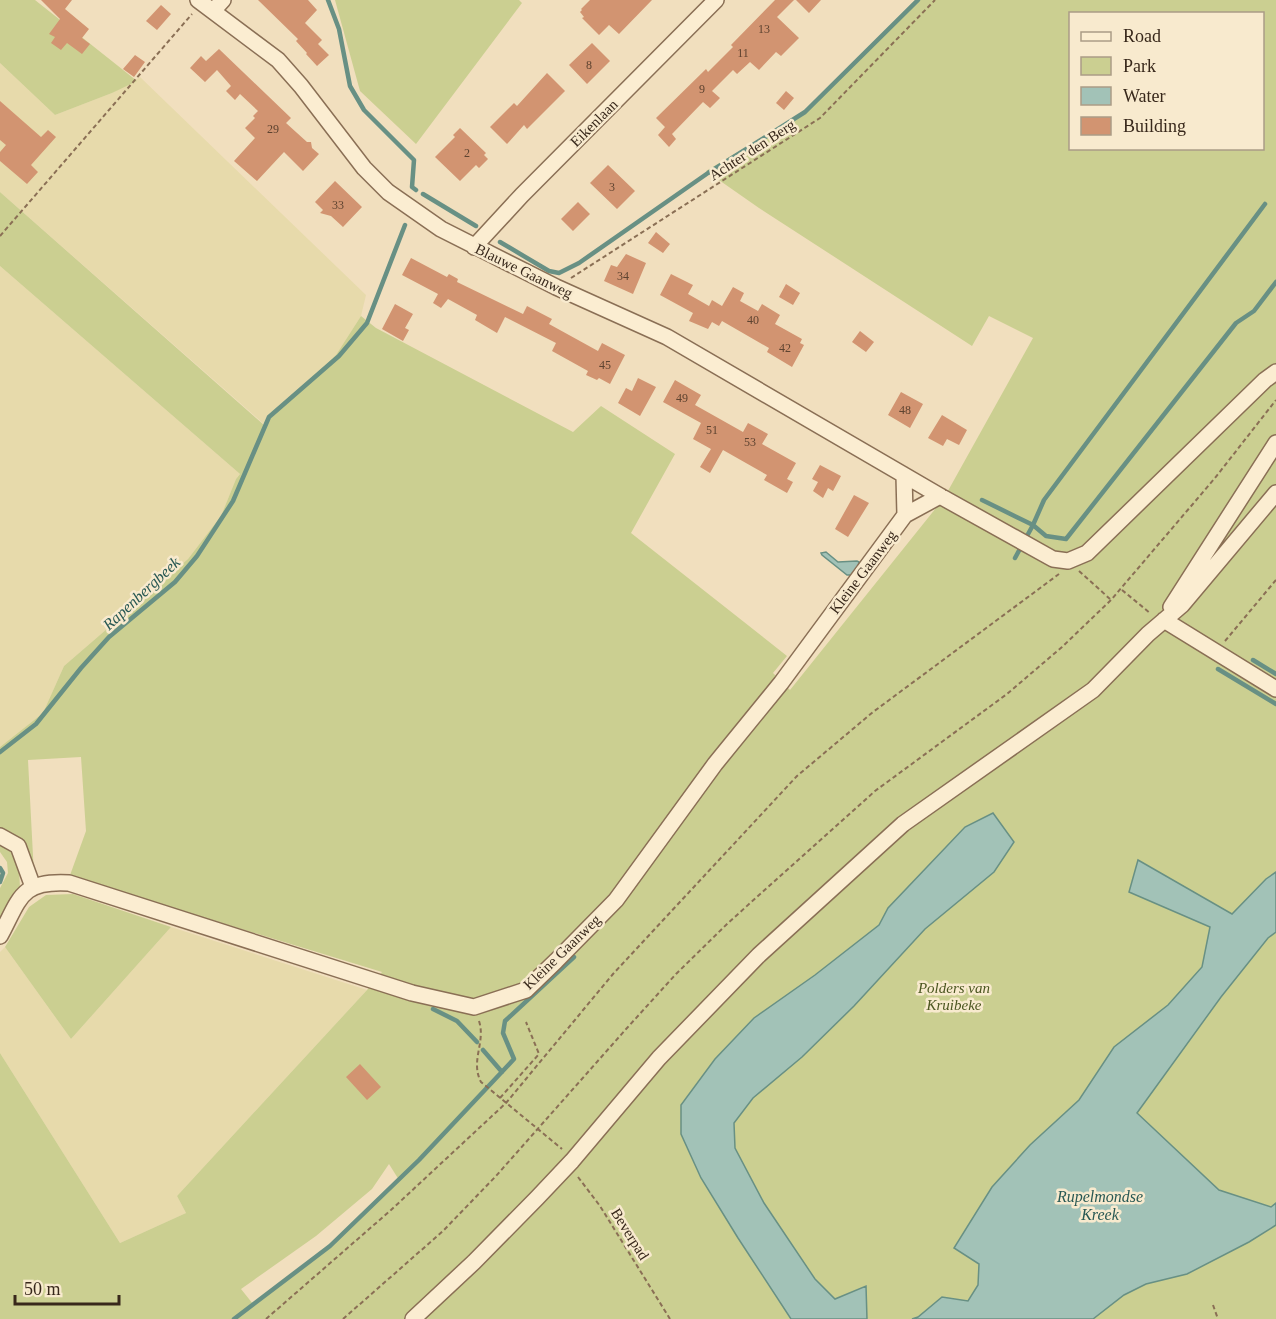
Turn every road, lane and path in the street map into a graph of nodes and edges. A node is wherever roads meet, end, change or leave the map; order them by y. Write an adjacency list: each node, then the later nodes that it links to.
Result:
1 (716, 0): 5 (street, Eikenlaan)
2 (935, 0): 6 (path, Achter den Berg)
3 (209, 4): 4 (path); 5 (street, Blauwe Gaanweg)
4 (0, 236)
5 (474, 247): 6 (street, Blauwe Gaanweg)
6 (555, 287): 10 (street, Blauwe Gaanweg)
7 (1276, 372): 14 (street)
8 (1276, 400): 16 (path)
9 (1276, 443): 18 (street)
10 (903, 474): 12 (street, Blauwe Gaanweg); 13 (street, Kleine Gaanweg)
11 (1276, 493): 18 (street)
12 (940, 496): 13 (street, Kleine Gaanweg); 14 (street, Blauwe Gaanweg)
13 (905, 515): 24 (street, Kleine Gaanweg)
14 (1068, 561): 17 (path); 27 (path)
15 (1276, 580): 19 (path)
16 (1121, 589): 17 (path); 18 (path)
17 (1111, 600): 28 (path)
18 (1163, 621): 19 (street); 29 (street)
19 (1217, 653): 20 (street)
20 (1276, 689)
21 (0, 837): 22 (street)
22 (33, 887): 23 (street); 24 (street)
23 (0, 936)
24 (474, 1007): 26 (path, Beverpad)
25 (526, 1022): 26 (path)
26 (500, 1098): 27 (path, Beverpad)
27 (506, 1103): 28 (path, Beverpad); 31 (path)
28 (539, 1129): 29 (path, Beverpad); 32 (path)
29 (572, 1161): 33 (street); 34 (path, Beverpad)
30 (1213, 1305): 35 (path)
31 (266, 1319)
32 (343, 1319)
33 (413, 1319)
34 (670, 1319)
35 (1218, 1319)

